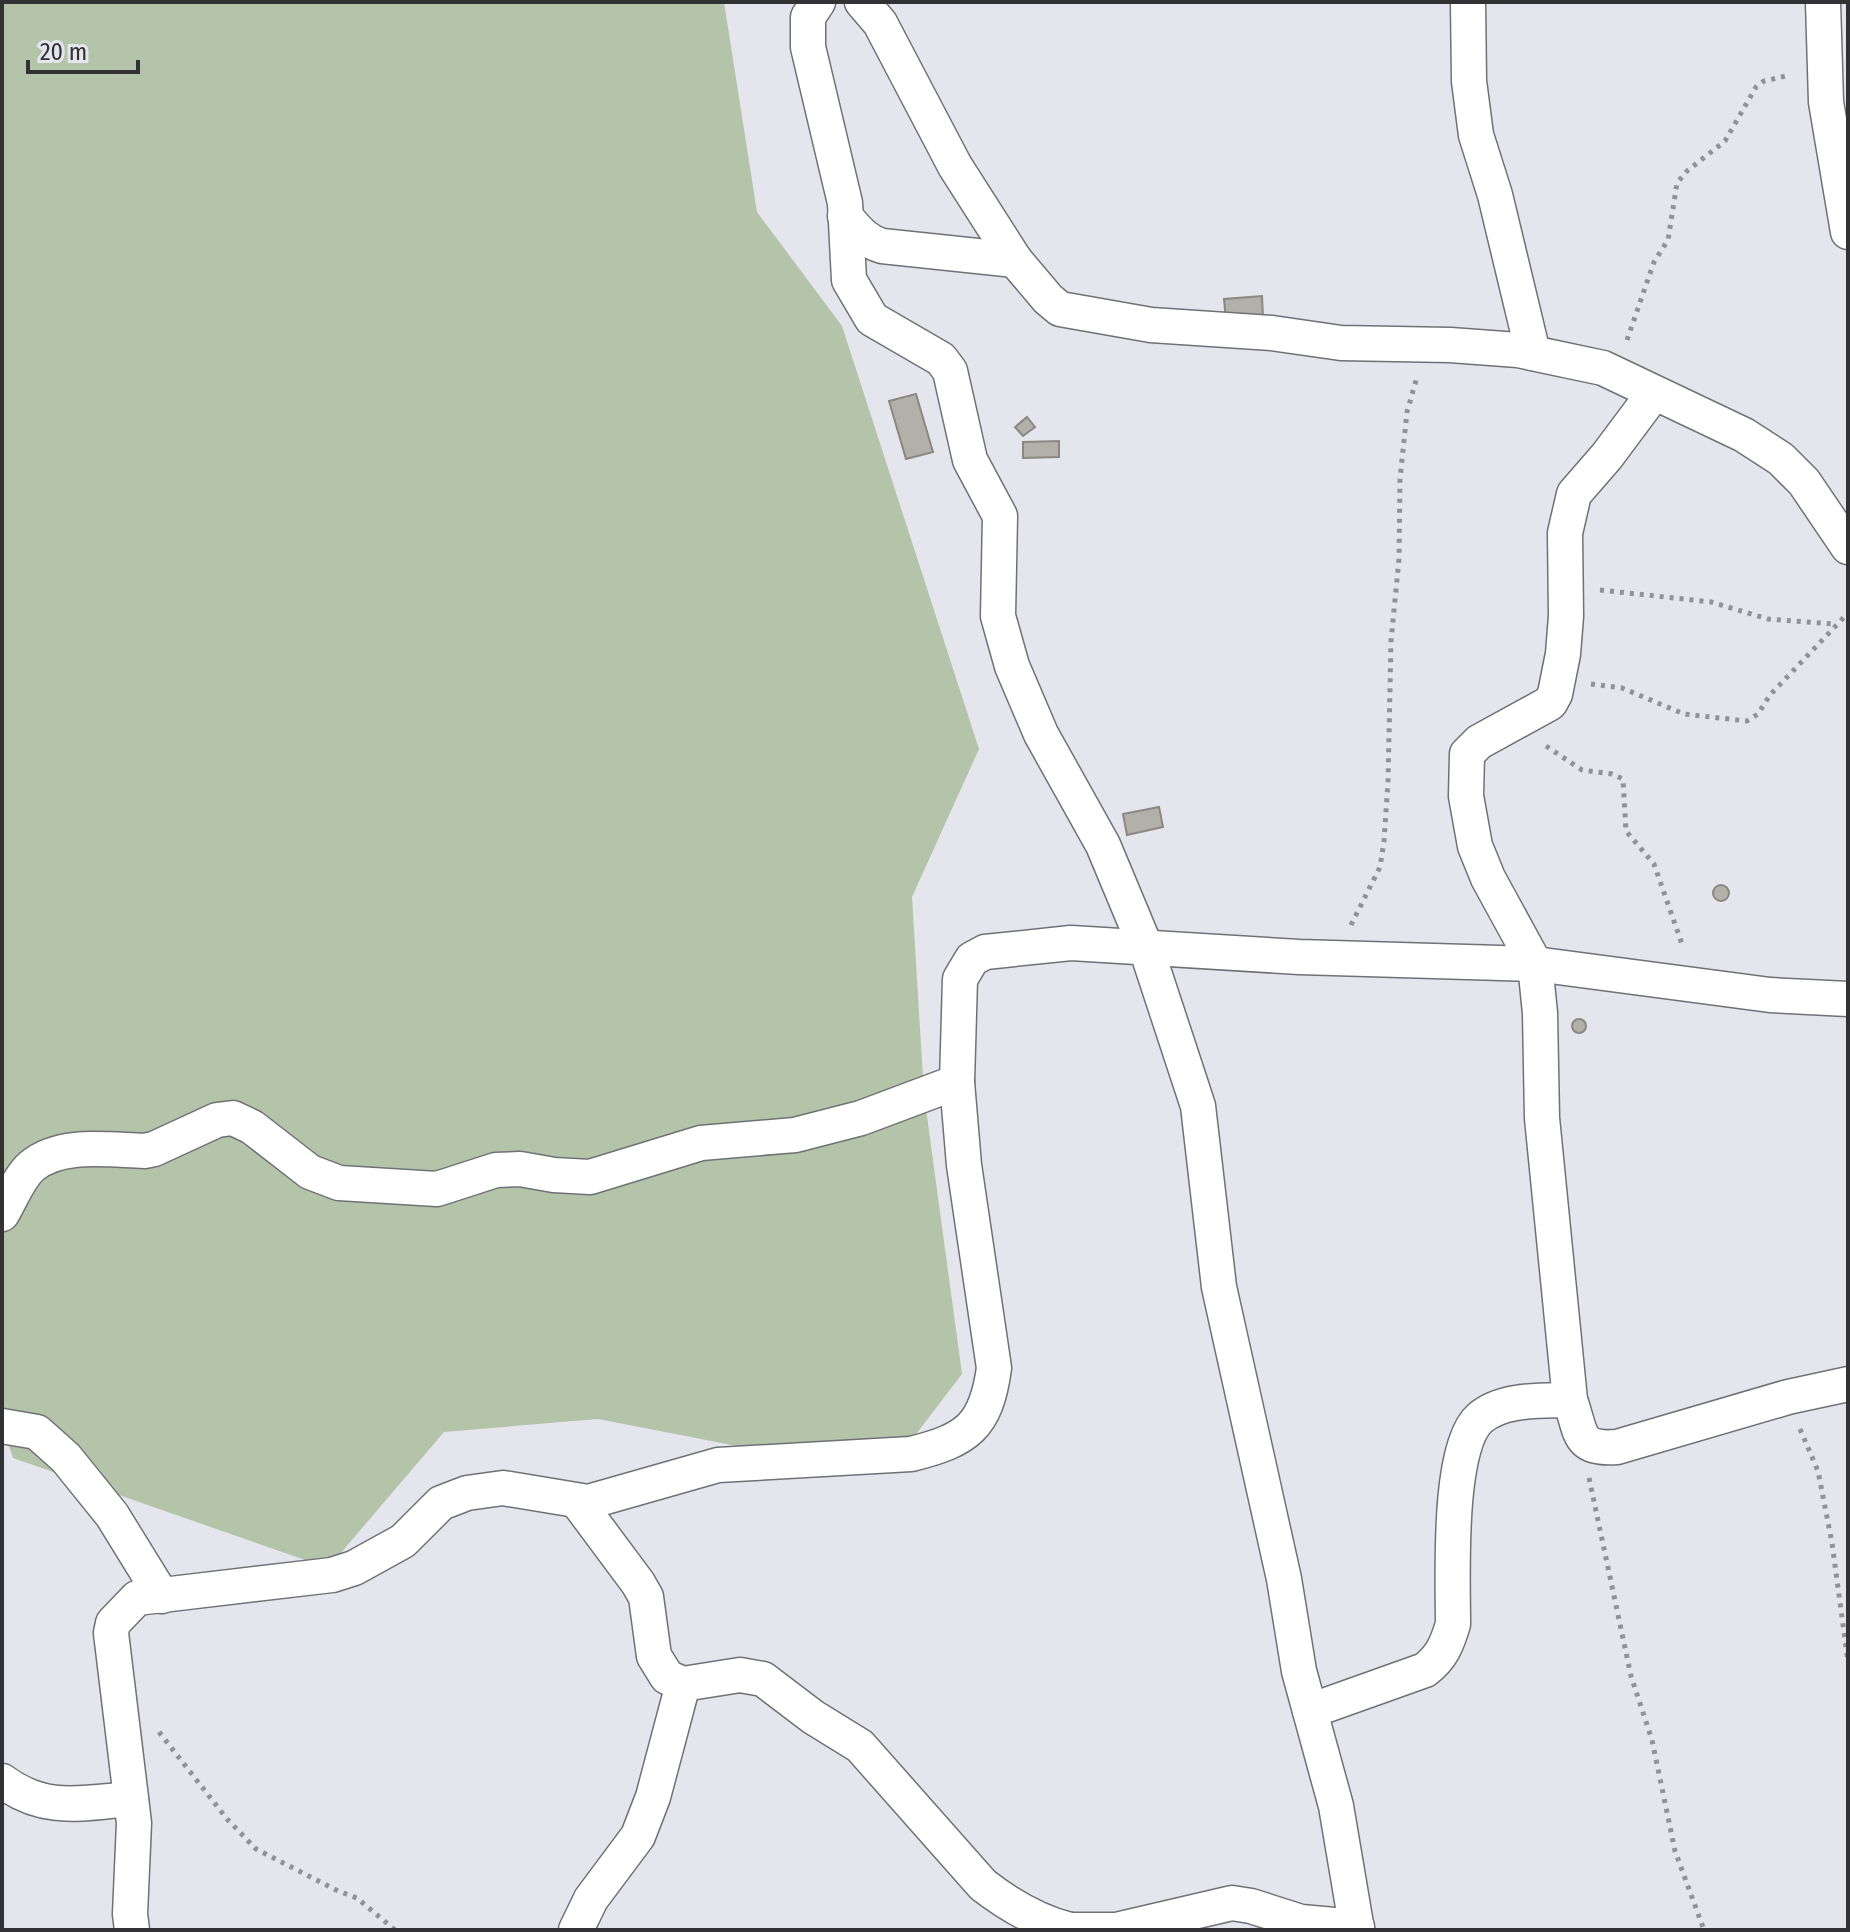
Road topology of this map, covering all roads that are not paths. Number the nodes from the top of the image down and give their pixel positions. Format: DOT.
graph roads {
  1 [pos="818,2"];
  2 [pos="862,2"];
  3 [pos="1468,2"];
  4 [pos="1823,2"];
  5 [pos="845,216"];
  6 [pos="1848,232"];
  7 [pos="1015,260"];
  8 [pos="1533,353"];
  9 [pos="1654,393"];
  10 [pos="1848,547"];
  11 [pos="1146,948"];
  12 [pos="1535,964"];
  13 [pos="1848,999"];
  14 [pos="957,1082"];
  15 [pos="2,1214"];
  16 [pos="1848,1384"];
  17 [pos="1570,1400"];
  18 [pos="2,1426"];
  19 [pos="577,1501"];
  20 [pos="162,1596"];
  21 [pos="683,1684"];
  22 [pos="1310,1711"];
  23 [pos="2,1781"];
  24 [pos="131,1799"];
  25 [pos="1357,1929"];
  26 [pos="132,1930"];
  27 [pos="576,1930"];
  28 [pos="1071,1930"];
  1 -- 5 [label="street"];
  2 -- 7 [label="street"];
  3 -- 8 [label="street"];
  4 -- 6 [label="street"];
  5 -- 7 [label="street"];
  5 -- 11 [label="street"];
  7 -- 8 [label="street"];
  8 -- 9 [label="street"];
  9 -- 10 [label="street"];
  9 -- 12 [label="street"];
  11 -- 12 [label="street"];
  11 -- 14 [label="street"];
  11 -- 22 [label="street"];
  12 -- 13 [label="street"];
  12 -- 17 [label="street"];
  14 -- 15 [label="street"];
  14 -- 19 [label="street"];
  16 -- 17 [label="street"];
  17 -- 22 [label="street"];
  18 -- 20 [label="street"];
  19 -- 20 [label="street"];
  19 -- 21 [label="street"];
  20 -- 24 [label="street"];
  21 -- 27 [label="street"];
  21 -- 28 [label="street"];
  22 -- 25 [label="street"];
  23 -- 24 [label="street"];
  24 -- 26 [label="street"];
  25 -- 28 [label="street"];
}
